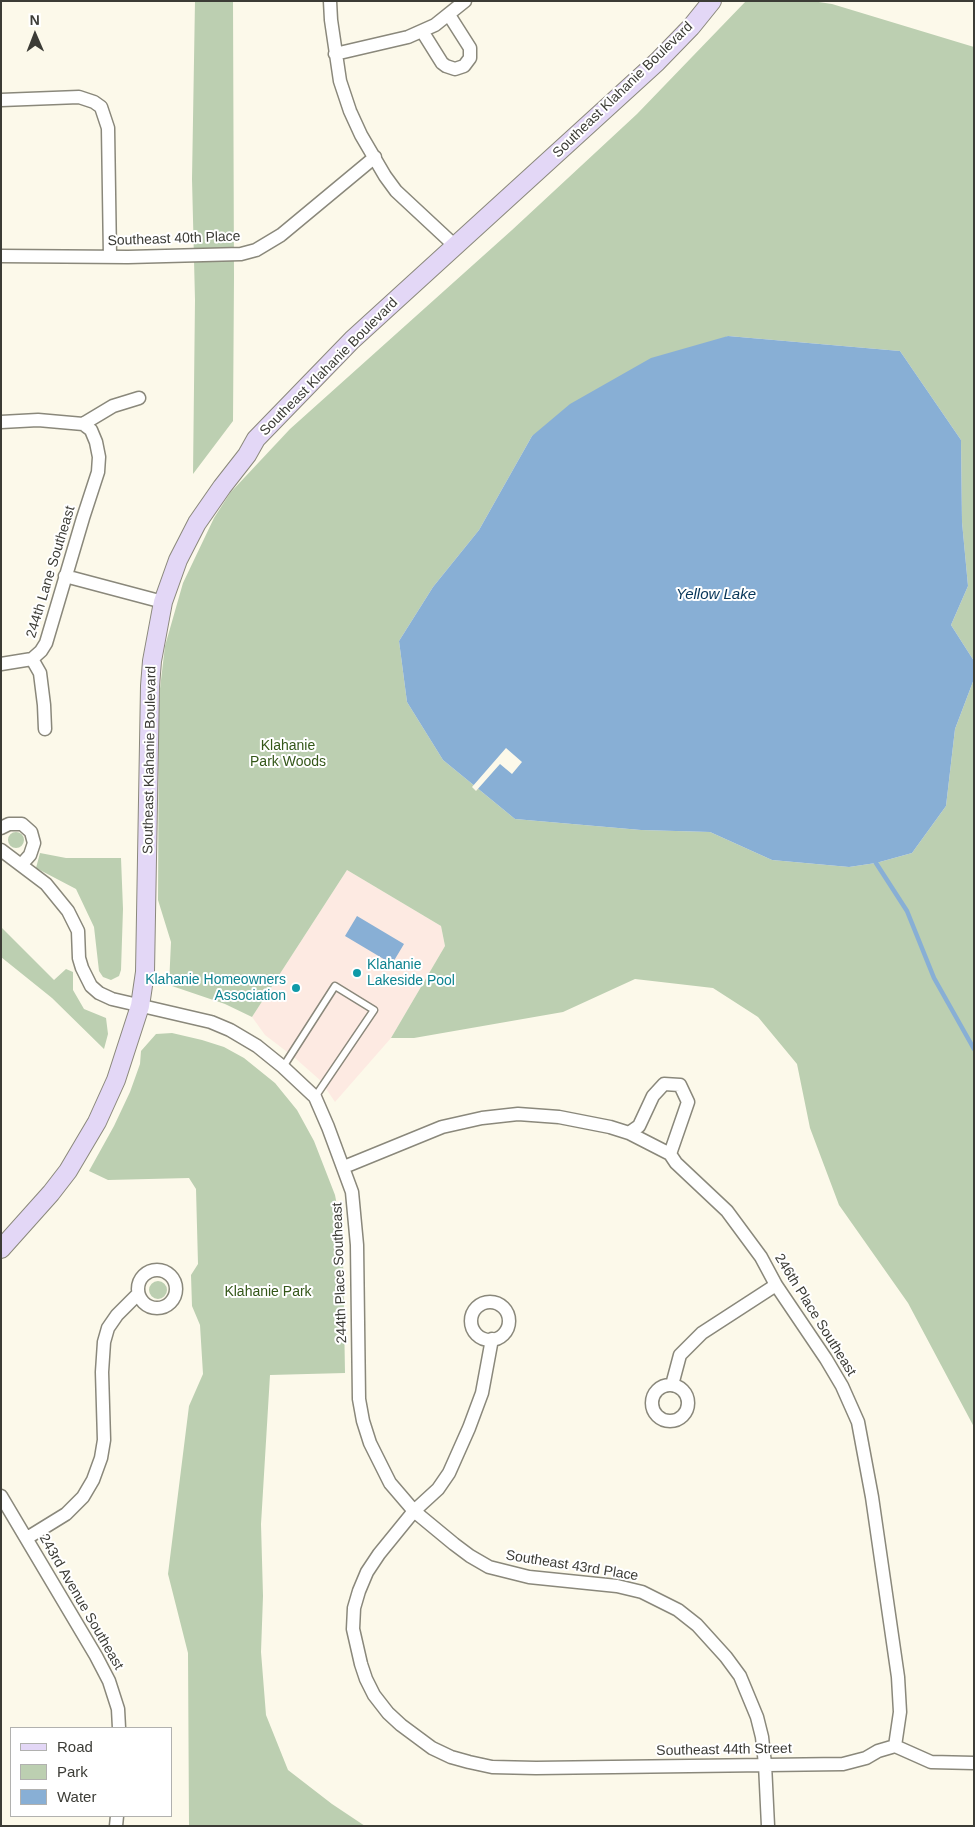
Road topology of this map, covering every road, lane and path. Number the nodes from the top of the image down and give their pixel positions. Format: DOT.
graph roads {
  1 [pos="330,1"];
  2 [pos="465,1"];
  3 [pos="712,1"];
  4 [pos="449,15"];
  5 [pos="422,31"];
  6 [pos="335,54"];
  7 [pos="1,100"];
  8 [pos="375,157"];
  9 [pos="454,246"];
  10 [pos="1,256"];
  11 [pos="110,257"];
  12 [pos="138,398"];
  13 [pos="1,422"];
  14 [pos="83,424"];
  15 [pos="65,576"];
  16 [pos="163,602"];
  17 [pos="32,659"];
  18 [pos="1,664"];
  19 [pos="45,729"];
  20 [pos="1,828"];
  21 [pos="1,850"];
  22 [pos="21,865"];
  23 [pos="140,1006"];
  24 [pos="284,1067"];
  25 [pos="315,1097"];
  26 [pos="629,1133"];
  27 [pos="670,1154"];
  28 [pos="344,1167"];
  29 [pos="1,1249"];
  30 [pos="776,1284"];
  31 [pos="138,1294"];
  32 [pos="492,1339"];
  33 [pos="672,1385"];
  34 [pos="1,1496"];
  35 [pos="414,1511"];
  36 [pos="27,1538"];
  37 [pos="119,1727"];
  38 [pos="895,1746"];
  39 [pos="974,1763"];
  40 [pos="765,1764"];
  41 [pos="768,1826"];
  1 -- 6 [label="street"];
  2 -- 4 [label="street"];
  3 -- 9 [label="street, Southeast Klahanie Boulevard"];
  4 -- 5 [label="street"];
  4 -- 5 [label="street"];
  5 -- 6 [label="street"];
  6 -- 8 [label="street"];
  7 -- 11 [label="street"];
  8 -- 9 [label="street"];
  8 -- 11 [label="street, Southeast 40th Place"];
  9 -- 16 [label="street, Southeast Klahanie Boulevard"];
  10 -- 11 [label="street, Southeast 40th Place"];
  12 -- 14 [label="street"];
  13 -- 14 [label="street"];
  14 -- 15 [label="street, 244th Lane Southeast"];
  15 -- 16 [label="street"];
  15 -- 17 [label="street, 244th Lane Southeast"];
  16 -- 23 [label="street, Southeast Klahanie Boulevard"];
  17 -- 18 [label="street"];
  17 -- 19 [label="street, 244th Lane Southeast"];
  20 -- 22 [label="street"];
  21 -- 22 [label="street, 244th Place Southeast"];
  22 -- 23 [label="street, 244th Place Southeast"];
  23 -- 24 [label="street, 244th Place Southeast"];
  23 -- 29 [label="street, Southeast Klahanie Boulevard"];
  24 -- 25 [label="street, 244th Place Southeast"];
  24 -- 25 [label="lane"];
  25 -- 28 [label="street, 244th Place Southeast"];
  26 -- 27 [label="street, 246th Place Southeast"];
  26 -- 27 [label="street"];
  26 -- 28 [label="street, 246th Place Southeast"];
  27 -- 30 [label="street, 246th Place Southeast"];
  28 -- 35 [label="street, 244th Place Southeast"];
  30 -- 33 [label="street"];
  30 -- 38 [label="street, 246th Place Southeast"];
  31 -- 36 [label="street"];
  32 -- 35 [label="street, Southeast 44th Street"];
  34 -- 36 [label="street, 243rd Avenue Southeast"];
  35 -- 40 [label="street, Southeast 43rd Place"];
  35 -- 40 [label="street, Southeast 44th Street"];
  36 -- 37 [label="street, 243rd Avenue Southeast"];
  38 -- 39 [label="street"];
  38 -- 40 [label="street, Southeast 44th Street"];
  40 -- 41 [label="street, Southeast 43rd Place"];
}
